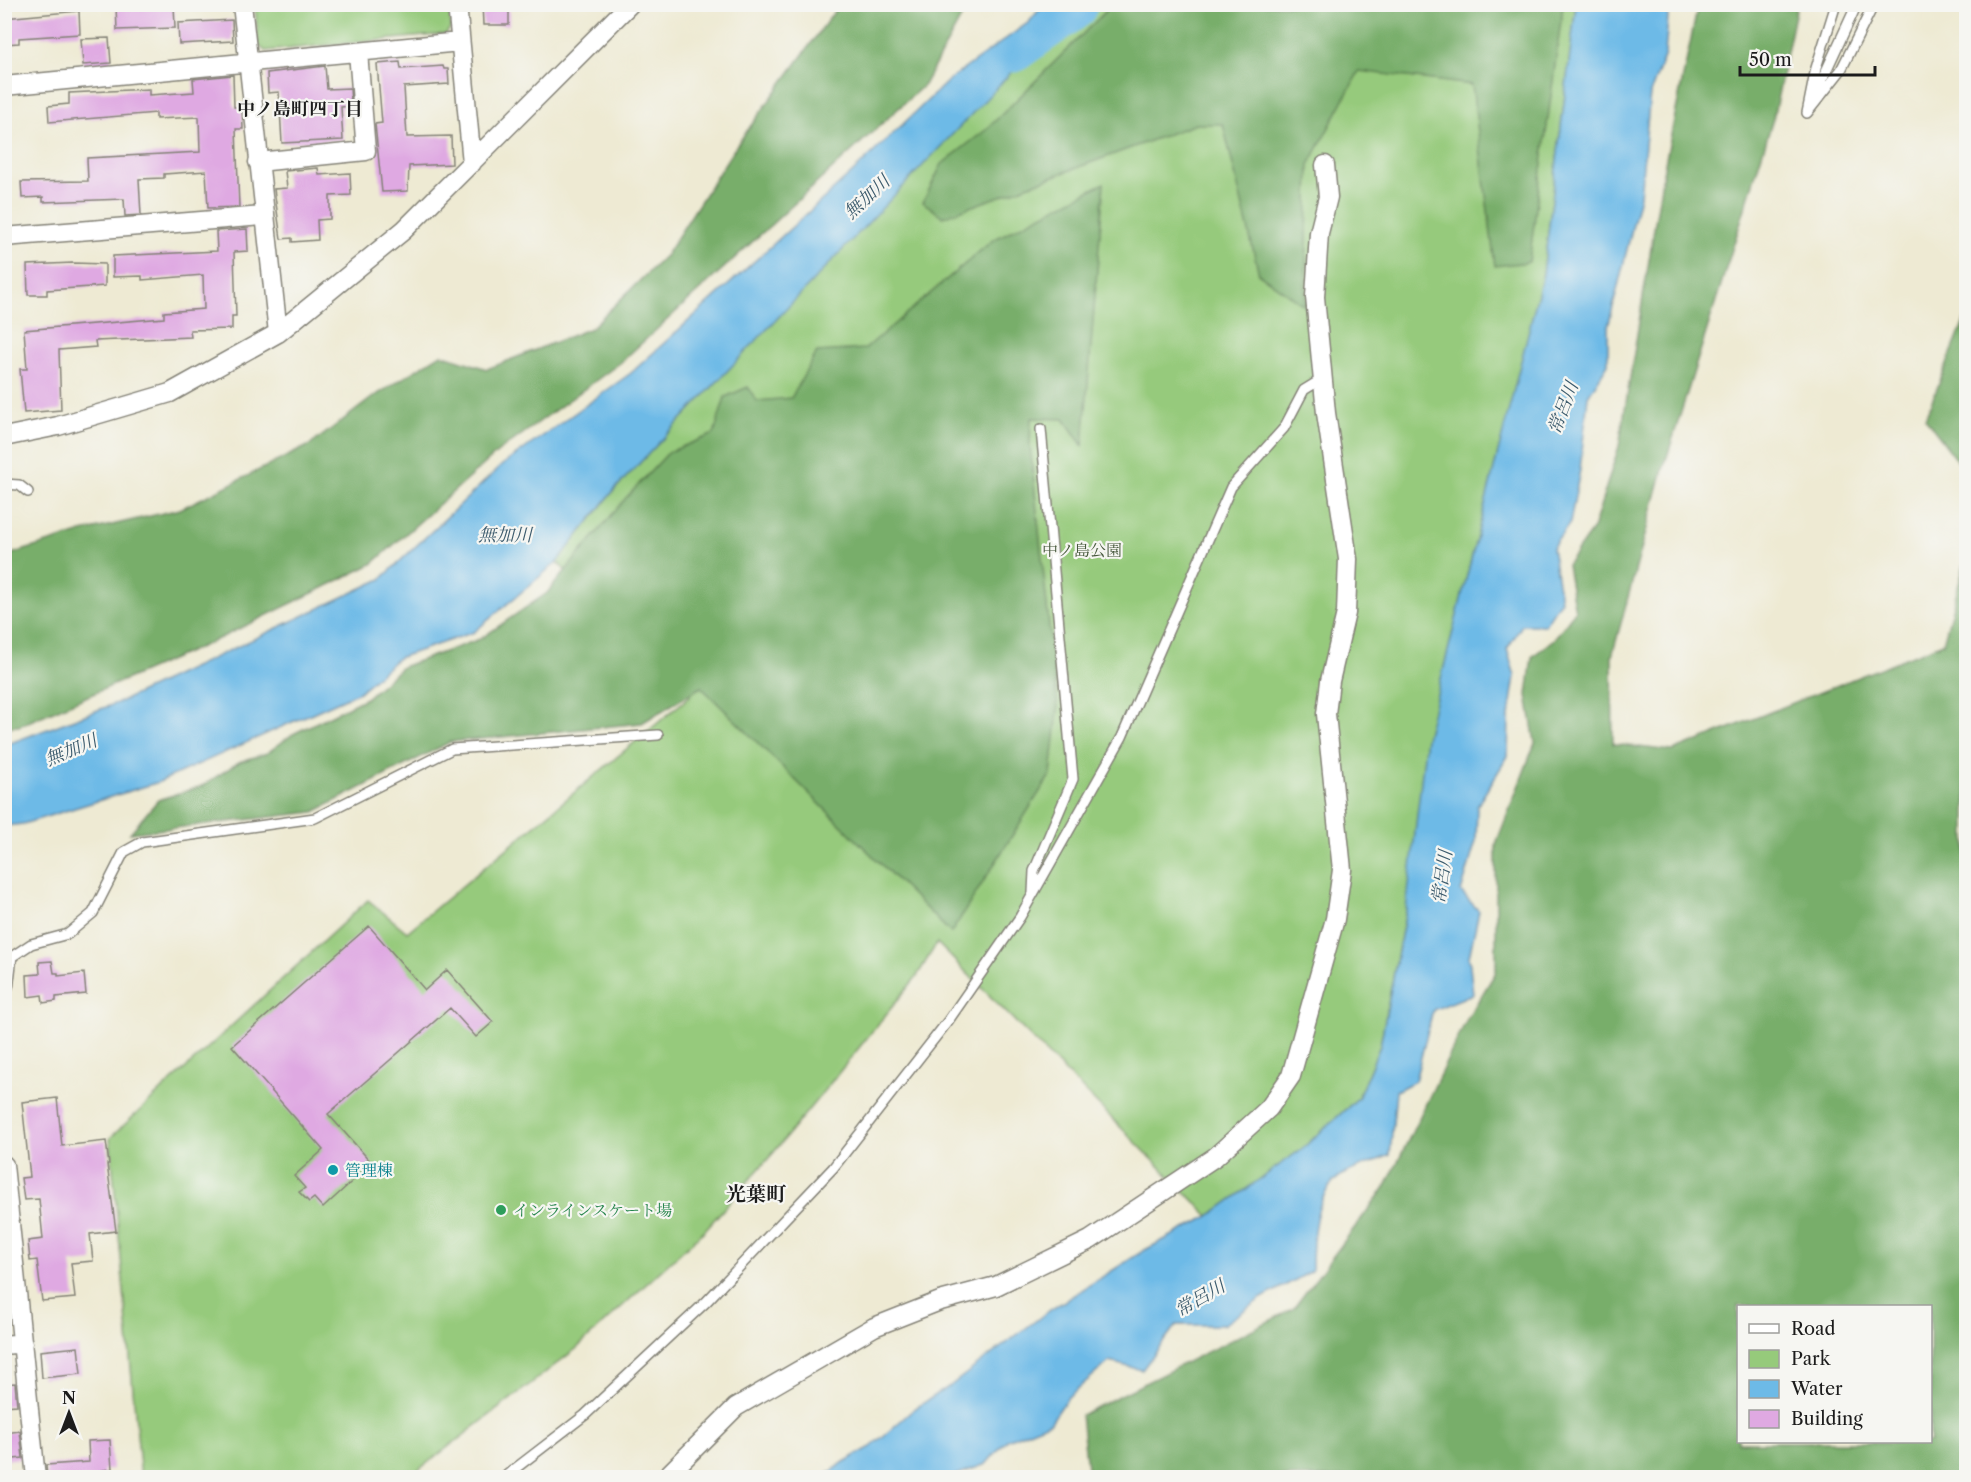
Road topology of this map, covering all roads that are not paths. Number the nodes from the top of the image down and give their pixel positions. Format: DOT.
graph roads {
  1 [pos="242,4"];
  2 [pos="457,4"];
  3 [pos="1836,4"];
  4 [pos="1857,4"];
  5 [pos="1874,4"];
  6 [pos="623,8"];
  7 [pos="460,42"];
  8 [pos="358,52"];
  9 [pos="247,62"];
  10 [pos="4,86"];
  11 [pos="1807,112"];
  12 [pos="258,162"];
  13 [pos="472,163"];
  14 [pos="1324,165"];
  15 [pos="264,216"];
  16 [pos="4,237"];
  17 [pos="278,333"];
  18 [pos="1322,379"];
  19 [pos="1041,429"];
  20 [pos="4,437"];
  21 [pos="4,484"];
  22 [pos="28,492"];
  23 [pos="658,735"];
  24 [pos="1032,895"];
  25 [pos="7,960"];
  26 [pos="4,985"];
  27 [pos="4,1165"];
  28 [pos="14,1344"];
  29 [pos="36,1478"];
  30 [pos="502,1478"];
  31 [pos="665,1478"];
  1 -- 9 [label="street"];
  2 -- 7 [label="street"];
  3 -- 11 [label="lane"];
  4 -- 11 [label="lane"];
  5 -- 11 [label="lane"];
  6 -- 13 [label="street"];
  7 -- 8 [label="street"];
  7 -- 13 [label="street"];
  8 -- 9 [label="street"];
  8 -- 12 [label="street"];
  9 -- 10 [label="street"];
  9 -- 12 [label="street"];
  12 -- 15 [label="street"];
  13 -- 17 [label="street"];
  14 -- 18 [label="street"];
  15 -- 16 [label="street"];
  15 -- 17 [label="street"];
  17 -- 20 [label="street"];
  18 -- 24 [label="lane"];
  18 -- 31 [label="street"];
  19 -- 24 [label="lane"];
  21 -- 22 [label="lane"];
  23 -- 25 [label="lane"];
  24 -- 30 [label="lane"];
  25 -- 26 [label="street"];
  27 -- 28 [label="street"];
  28 -- 29 [label="street"];
}
